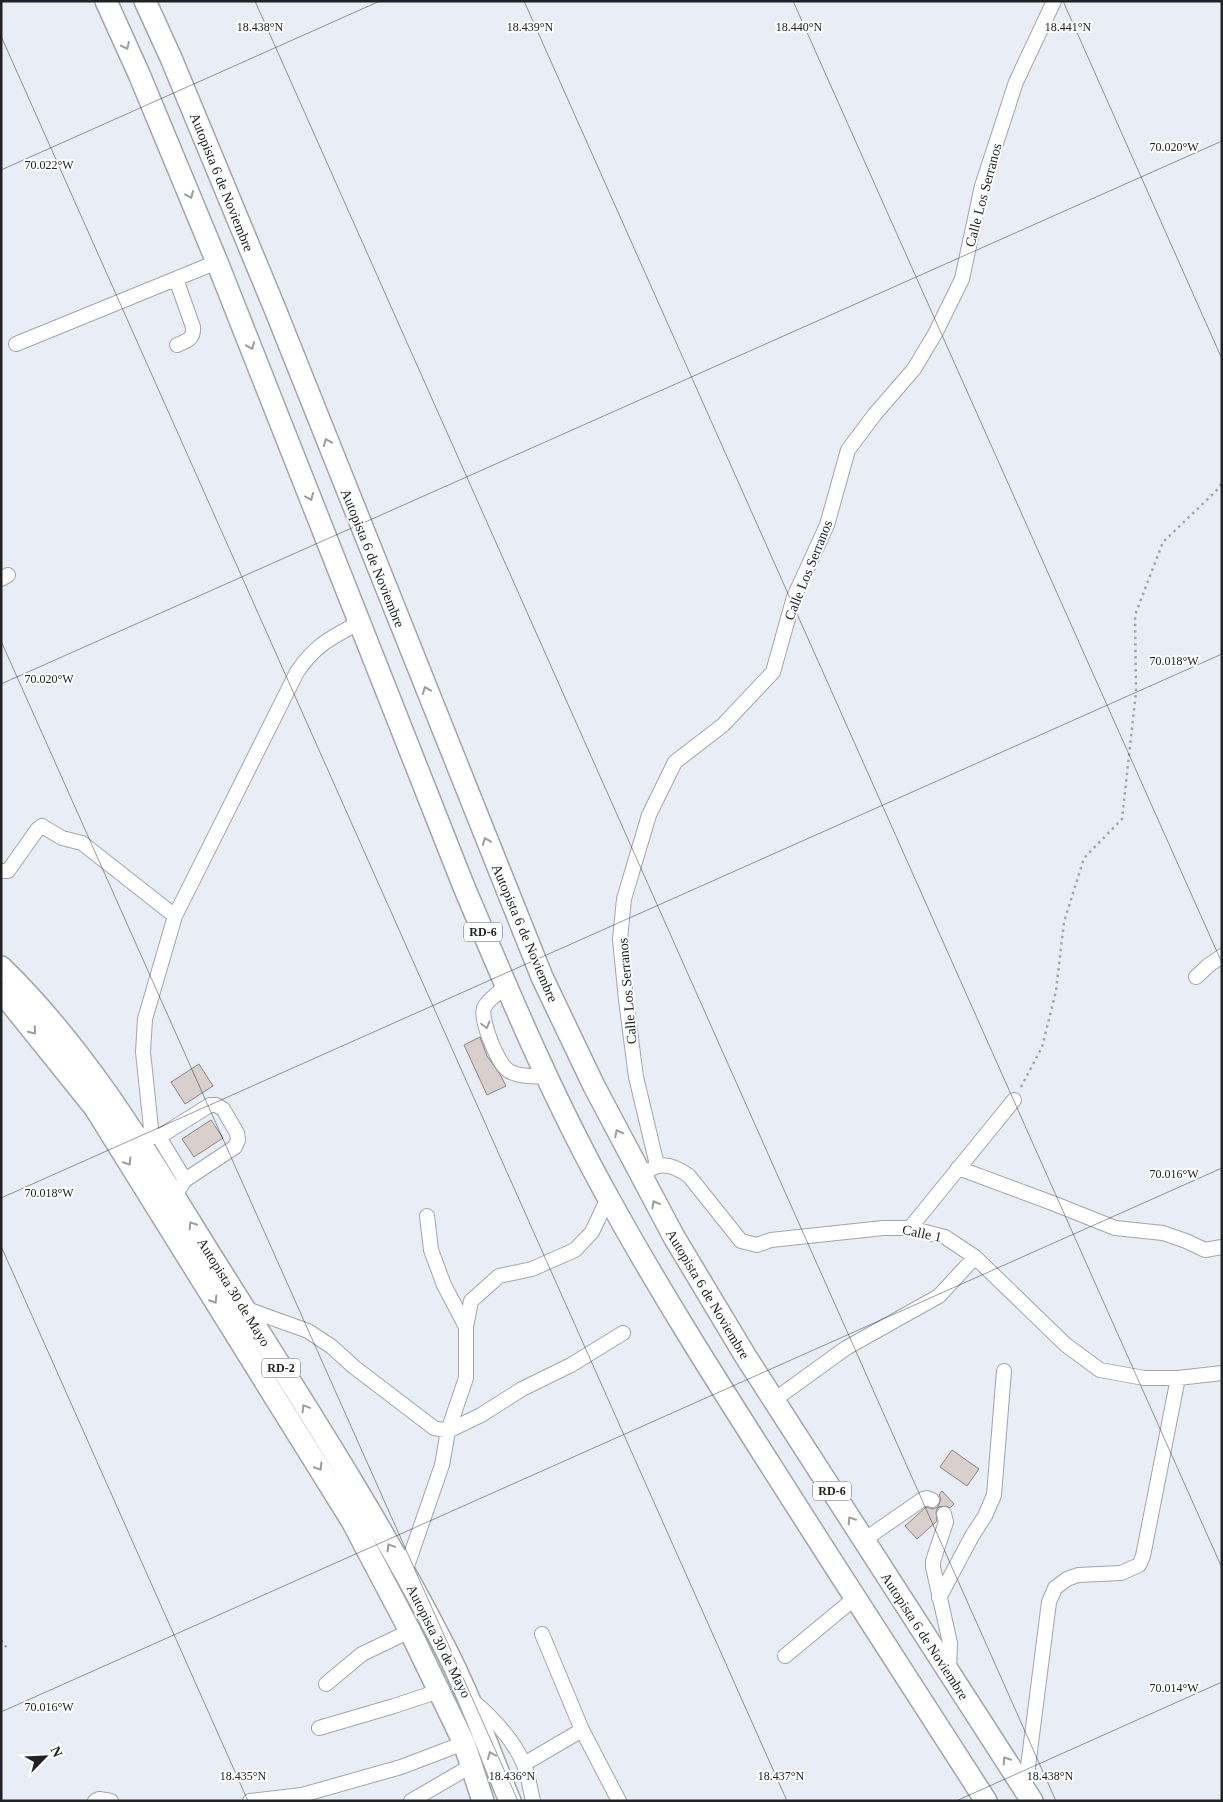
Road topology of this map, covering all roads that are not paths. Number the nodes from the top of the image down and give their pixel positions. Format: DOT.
graph roads {
  1 [pos="106,1"];
  2 [pos="145,1"];
  3 [pos="1054,1"];
  4 [pos="217,262"];
  5 [pos="176,279"];
  6 [pos="16,344"];
  7 [pos="177,345"];
  8 [pos="360,622"];
  9 [pos="1,871"];
  10 [pos="175,916"];
  11 [pos="1222,956"];
  12 [pos="1,967"];
  13 [pos="1196,977"];
  14 [pos="506,986"];
  15 [pos="1,994"];
  16 [pos="547,1077"];
  17 [pos="1014,1100"];
  18 [pos="149,1139"];
  19 [pos="958,1168"];
  20 [pos="648,1170"];
  21 [pos="186,1180"];
  22 [pos="174,1197"];
  23 [pos="608,1198"];
  24 [pos="427,1216"];
  25 [pos="910,1228"];
  26 [pos="1222,1247"];
  27 [pos="975,1257"];
  28 [pos="244,1308"];
  29 [pos="466,1327"];
  30 [pos="623,1334"];
  31 [pos="1004,1371"];
  32 [pos="1222,1373"];
  33 [pos="1178,1378"];
  34 [pos="774,1400"];
  35 [pos="448,1431"];
  36 [pos="932,1500"];
  37 [pos="944,1514"];
  38 [pos="864,1540"];
  39 [pos="405,1572"];
  40 [pos="855,1598"];
  41 [pos="940,1598"];
  42 [pos="410,1631"];
  43 [pos="542,1634"];
  44 [pos="785,1656"];
  45 [pos="949,1672"];
  46 [pos="326,1684"];
  47 [pos="439,1691"];
  48 [pos="468,1697"];
  49 [pos="319,1728"];
  50 [pos="582,1730"];
  51 [pos="464,1743"];
  52 [pos="524,1764"];
  53 [pos="471,1766"];
  54 [pos="1029,1795"];
  55 [pos="95,1801"];
  56 [pos="111,1801"];
  57 [pos="250,1801"];
  58 [pos="411,1801"];
  59 [pos="483,1801"];
  60 [pos="510,1801"];
  61 [pos="533,1801"];
  62 [pos="618,1801"];
  63 [pos="986,1801"];
  1 -- 4 [label="highway, RD-6, one-way"];
  20 -- 2 [label="highway, Autopista 6 de Noviembre / RD-6, one-way"];
  3 -- 20 [label="street, Calle Los Serranos"];
  4 -- 5 [label="street"];
  4 -- 8 [label="highway, RD-6, one-way"];
  5 -- 6 [label="street"];
  5 -- 7 [label="street"];
  8 -- 10 [label="street"];
  8 -- 14 [label="highway, RD-6"];
  9 -- 10 [label="street"];
  10 -- 18 [label="street"];
  11 -- 13 [label="street"];
  12 -- 18 [label="highway, Autopista 30 de Mayo / RD-2"];
  14 -- 16 [label="highway, RD-6"];
  14 -- 16 [label="street, one-way"];
  15 -- 42 [label="highway, Autopista 30 de Mayo / RD-2, one-way"];
  16 -- 23 [label="highway, RD-6"];
  17 -- 19 [label="street"];
  18 -- 21 [label="street"];
  18 -- 21 [label="street"];
  18 -- 22 [label="highway, Autopista 30 de Mayo / RD-2"];
  19 -- 25 [label="street"];
  19 -- 26 [label="street"];
  20 -- 25 [label="street, Calle 1"];
  34 -- 20 [label="highway, Autopista 6 de Noviembre / RD-6, one-way"];
  21 -- 22 [label="street"];
  28 -- 22 [label="highway, Autopista 30 de Mayo / RD-2, one-way"];
  23 -- 29 [label="street"];
  23 -- 40 [label="highway, RD-6"];
  24 -- 29 [label="street"];
  25 -- 27 [label="street, Calle 1"];
  27 -- 33 [label="street, Calle 1"];
  27 -- 34 [label="street"];
  28 -- 35 [label="street"];
  39 -- 28 [label="highway, Autopista 30 de Mayo / RD-2, one-way"];
  29 -- 35 [label="street"];
  30 -- 35 [label="street"];
  31 -- 41 [label="street"];
  32 -- 33 [label="street, Calle 1"];
  33 -- 54 [label="street"];
  38 -- 34 [label="highway, Autopista 6 de Noviembre / RD-6, one-way"];
  35 -- 39 [label="street"];
  36 -- 38 [label="street"];
  37 -- 41 [label="street"];
  38 -- 45 [label="highway, Autopista 6 de Noviembre / RD-6"];
  39 -- 48 [label="highway, Autopista 30 de Mayo / RD-2"];
  40 -- 44 [label="street"];
  40 -- 63 [label="highway, RD-6"];
  41 -- 45 [label="street"];
  42 -- 46 [label="street"];
  42 -- 47 [label="highway, Autopista 30 de Mayo / RD-2"];
  43 -- 50 [label="street"];
  54 -- 45 [label="highway, Autopista 6 de Noviembre / RD-6, one-way"];
  47 -- 49 [label="street"];
  47 -- 51 [label="highway, Autopista 30 de Mayo / RD-2"];
  48 -- 52 [label="street"];
  60 -- 48 [label="highway, Autopista 30 de Mayo / RD-2, one-way"];
  50 -- 52 [label="street"];
  50 -- 62 [label="street"];
  51 -- 53 [label="highway, Autopista 30 de Mayo / RD-2"];
  51 -- 57 [label="street"];
  52 -- 61 [label="street"];
  53 -- 58 [label="street"];
  53 -- 59 [label="highway, Autopista 30 de Mayo / RD-2"];
  55 -- 56 [label="street"];
}
